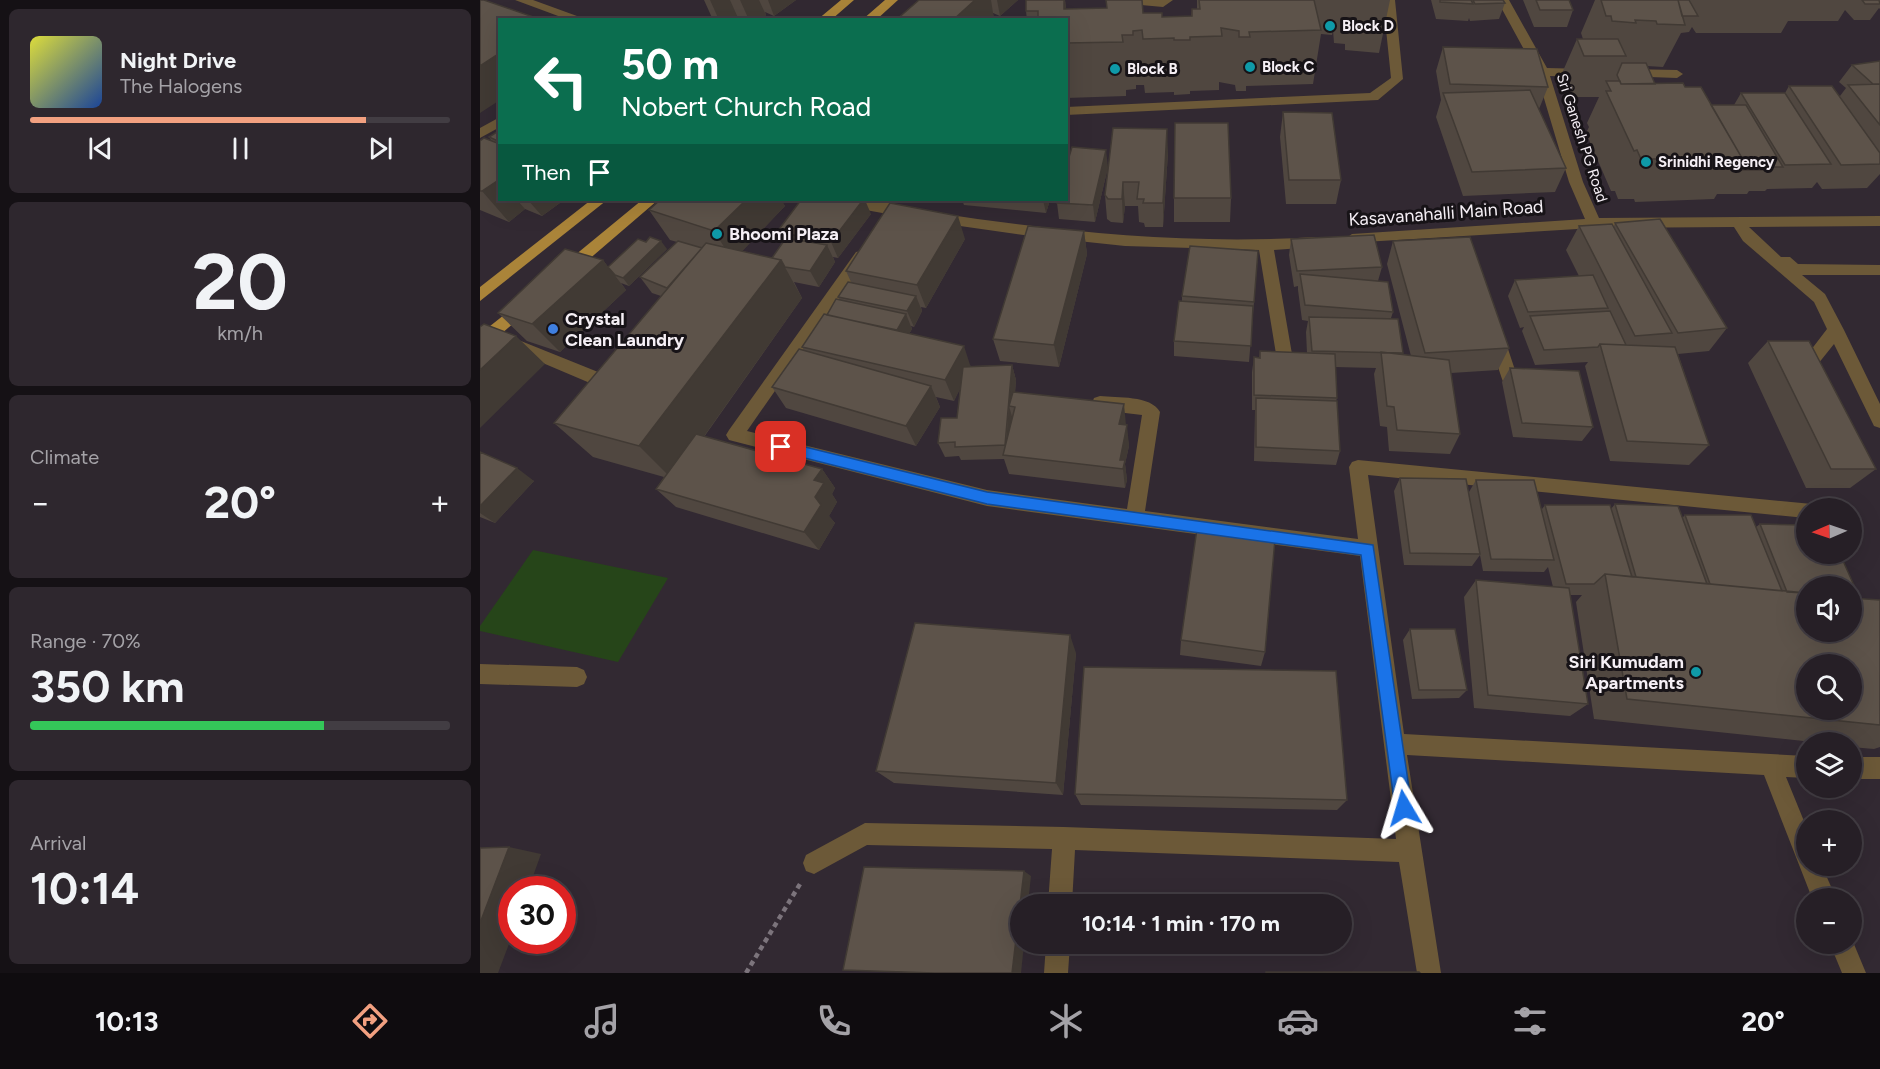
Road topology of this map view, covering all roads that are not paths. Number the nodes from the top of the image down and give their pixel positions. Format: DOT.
graph roads {
  1 [pos="522,0"];
  2 [pos="848,0"];
  3 [pos="892,0"];
  4 [pos="1119,0"];
  5 [pos="1167,0"];
  6 [pos="1389,0"];
  7 [pos="1503,0"];
  8 [pos="536,2"];
  9 [pos="577,18"];
  10 [pos="826,18"];
  11 [pos="870,18"];
  12 [pos="1507,70"];
  13 [pos="1543,72"];
  14 [pos="1677,74"];
  15 [pos="1068,111"];
  16 [pos="498,122"];
  17 [pos="480,134"];
  18 [pos="599,201"];
  19 [pos="650,201"];
  20 [pos="841,201"];
  21 [pos="1880,220"];
  22 [pos="1744,221"];
  23 [pos="1594,223"];
  24 [pos="1459,230"];
  25 [pos="872,240"];
  26 [pos="1266,246"];
  27 [pos="1466,252"];
  28 [pos="1880,270"];
  29 [pos="553,282"];
  30 [pos="480,296"];
  31 [pos="535,297"];
  32 [pos="1492,326"];
  33 [pos="1836,330"];
  34 [pos="485,338"];
  35 [pos="1284,354"];
  36 [pos="597,379"];
  37 [pos="1510,379"];
  38 [pos="1826,394"];
  39 [pos="1084,401"];
  40 [pos="1880,420"];
  41 [pos="1796,509"];
  42 [pos="1135,518"];
  43 [pos="1368,549"];
  44 [pos="480,674"];
  45 [pos="577,677"];
  46 [pos="1396,744"];
  47 [pos="1771,766"];
  48 [pos="1796,767"];
  49 [pos="1862,768"];
  50 [pos="1880,768"];
  51 [pos="1796,829"];
  52 [pos="1064,838"];
  53 [pos="1409,851"];
  54 [pos="814,863"];
  55 [pos="1061,894"];
  56 [pos="1057,954"];
  57 [pos="1846,954"];
  58 [pos="1056,973"];
  59 [pos="1429,973"];
  60 [pos="1854,973"];
  1 -- 8 [label="street"];
  2 -- 10 [label="main road"];
  3 -- 11 [label="main road"];
  4 -- 5 [label="street"];
  6 -- 15 [label="street"];
  7 -- 13 [label="street, Sri Ganesh PG Road"];
  8 -- 9 [label="street"];
  12 -- 13 [label="street"];
  13 -- 14 [label="street"];
  13 -- 23 [label="street, Sri Ganesh PG Road"];
  16 -- 17 [label="street"];
  18 -- 30 [label="main road"];
  19 -- 29 [label="main road"];
  20 -- 26 [label="street, Kasavanahalli Main Road"];
  21 -- 22 [label="street, Kasavanahalli Main Road"];
  22 -- 23 [label="street, Kasavanahalli Main Road"];
  22 -- 28 [label="street"];
  22 -- 33 [label="street"];
  23 -- 24 [label="street, Kasavanahalli Main Road"];
  24 -- 26 [label="street, Kasavanahalli Main Road"];
  24 -- 27 [label="street"];
  25 -- 42 [label="street"];
  26 -- 35 [label="street"];
  31 -- 34 [label="main road"];
  32 -- 37 [label="street"];
  33 -- 38 [label="street"];
  33 -- 40 [label="street"];
  34 -- 36 [label="street"];
  39 -- 42 [label="street"];
  41 -- 43 [label="street"];
  42 -- 43 [label="street"];
  43 -- 46 [label="street"];
  44 -- 45 [label="street"];
  46 -- 47 [label="street"];
  46 -- 53 [label="street"];
  47 -- 48 [label="street"];
  47 -- 51 [label="street"];
  49 -- 50 [label="street"];
  52 -- 53 [label="street"];
  52 -- 54 [label="street"];
  52 -- 55 [label="street"];
  53 -- 59 [label="street"];
  56 -- 58 [label="street"];
  57 -- 60 [label="street"];
}
